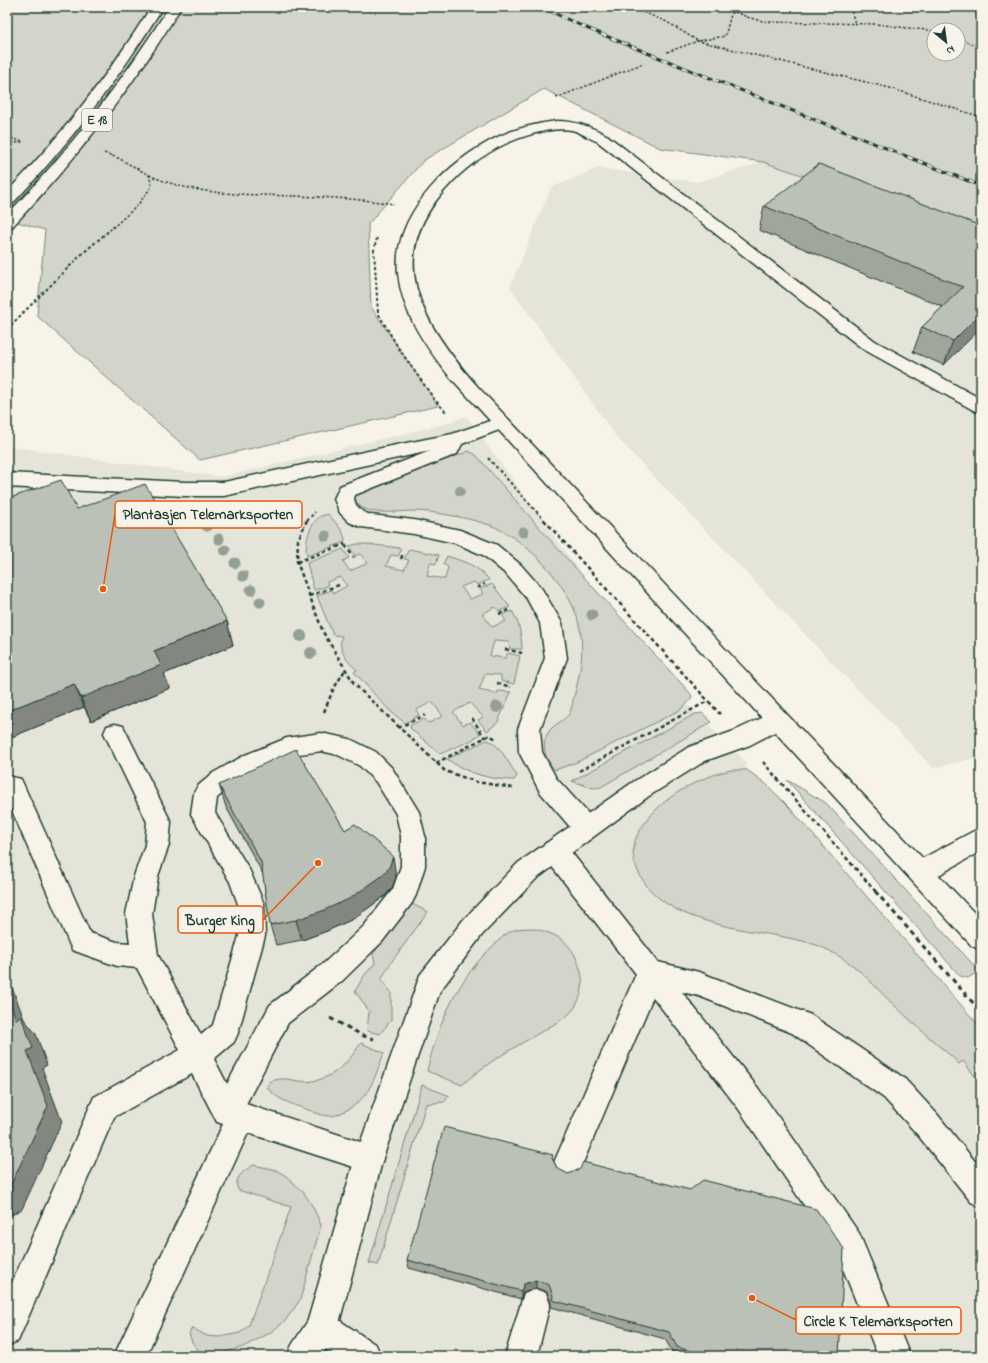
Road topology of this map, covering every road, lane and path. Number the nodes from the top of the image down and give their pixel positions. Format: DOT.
graph roads {
  1 [pos="157,7"];
  2 [pos="175,7"];
  3 [pos="631,7"];
  4 [pos="727,7"];
  5 [pos="850,7"];
  6 [pos="973,7"];
  7 [pos="732,12"];
  8 [pos="855,23"];
  9 [pos="981,24"];
  10 [pos="926,30"];
  11 [pos="698,41"];
  12 [pos="966,41"];
  13 [pos="981,48"];
  14 [pos="667,52"];
  15 [pos="981,117"];
  16 [pos="7,137"];
  17 [pos="61,140"];
  18 [pos="7,144"];
  19 [pos="104,153"];
  20 [pos="18,170"];
  21 [pos="149,175"];
  22 [pos="7,201"];
  23 [pos="394,204"];
  24 [pos="7,224"];
  25 [pos="7,329"];
  26 [pos="981,407"];
  27 [pos="501,423"];
  28 [pos="455,440"];
  29 [pos="7,480"];
  30 [pos="347,491"];
  31 [pos="352,542"];
  32 [pos="345,545"];
  33 [pos="354,558"];
  34 [pos="297,562"];
  35 [pos="339,585"];
  36 [pos="309,596"];
  37 [pos="506,649"];
  38 [pos="526,654"];
  39 [pos="497,683"];
  40 [pos="517,688"];
  41 [pos="708,701"];
  42 [pos="425,715"];
  43 [pos="472,718"];
  44 [pos="778,720"];
  45 [pos="398,728"];
  46 [pos="115,733"];
  47 [pos="485,738"];
  48 [pos="501,745"];
  49 [pos="436,763"];
  50 [pos="548,785"];
  51 [pos="7,786"];
  52 [pos="586,828"];
  53 [pos="981,839"];
  54 [pos="555,851"];
  55 [pos="921,872"];
  56 [pos="981,938"];
  57 [pos="145,957"];
  58 [pos="650,972"];
  59 [pos="197,1056"];
  60 [pos="234,1114"];
  61 [pos="369,1158"];
  62 [pos="567,1167"];
  63 [pos="981,1192"];
  64 [pos="535,1304"];
  65 [pos="322,1327"];
  66 [pos="7,1330"];
  67 [pos="130,1356"];
  68 [pos="303,1356"];
  69 [pos="365,1356"];
  70 [pos="521,1356"];
  71 [pos="894,1356"];
  1 -- 17 [label="main road, E 18"];
  2 -- 24 [label="main road, E 18"];
  3 -- 11 [label="path"];
  4 -- 7 [label="path"];
  5 -- 8 [label="path"];
  6 -- 9 [label="path"];
  7 -- 8 [label="path"];
  7 -- 11 [label="path"];
  8 -- 10 [label="path"];
  11 -- 14 [label="path"];
  11 -- 15 [label="path"];
  12 -- 13 [label="path"];
  16 -- 18 [label="path"];
  17 -- 20 [label="main road, E 18"];
  17 -- 22 [label="main road, E 18"];
  19 -- 21 [label="path"];
  21 -- 23 [label="path"];
  21 -- 25 [label="path"];
  26 -- 27 [label="main road"];
  27 -- 28 [label="main road"];
  27 -- 44 [label="main road"];
  28 -- 29 [label="main road"];
  28 -- 30 [label="main road"];
  30 -- 34 [label="path"];
  30 -- 50 [label="main road"];
  31 -- 32 [label="path"];
  32 -- 33 [label="path"];
  32 -- 34 [label="path"];
  34 -- 36 [label="path"];
  35 -- 36 [label="path"];
  36 -- 45 [label="path"];
  37 -- 38 [label="path"];
  39 -- 40 [label="path"];
  41 -- 50 [label="path"];
  42 -- 45 [label="path"];
  43 -- 47 [label="path"];
  44 -- 52 [label="main road"];
  44 -- 55 [label="main road"];
  45 -- 49 [label="path"];
  46 -- 57 [label="main road"];
  47 -- 48 [label="path"];
  47 -- 49 [label="path"];
  49 -- 50 [label="path"];
  50 -- 52 [label="main road"];
  51 -- 57 [label="main road"];
  52 -- 54 [label="main road"];
  53 -- 55 [label="main road"];
  54 -- 58 [label="main road"];
  54 -- 61 [label="main road"];
  55 -- 56 [label="main road"];
  57 -- 59 [label="main road"];
  58 -- 62 [label="main road"];
  58 -- 63 [label="main road"];
  58 -- 71 [label="main road"];
  59 -- 60 [label="main road"];
  59 -- 60 [label="main road"];
  59 -- 66 [label="main road"];
  60 -- 61 [label="main road"];
  60 -- 67 [label="main road"];
  61 -- 65 [label="main road"];
  64 -- 70 [label="main road"];
  65 -- 68 [label="main road"];
  65 -- 69 [label="main road"];
}
